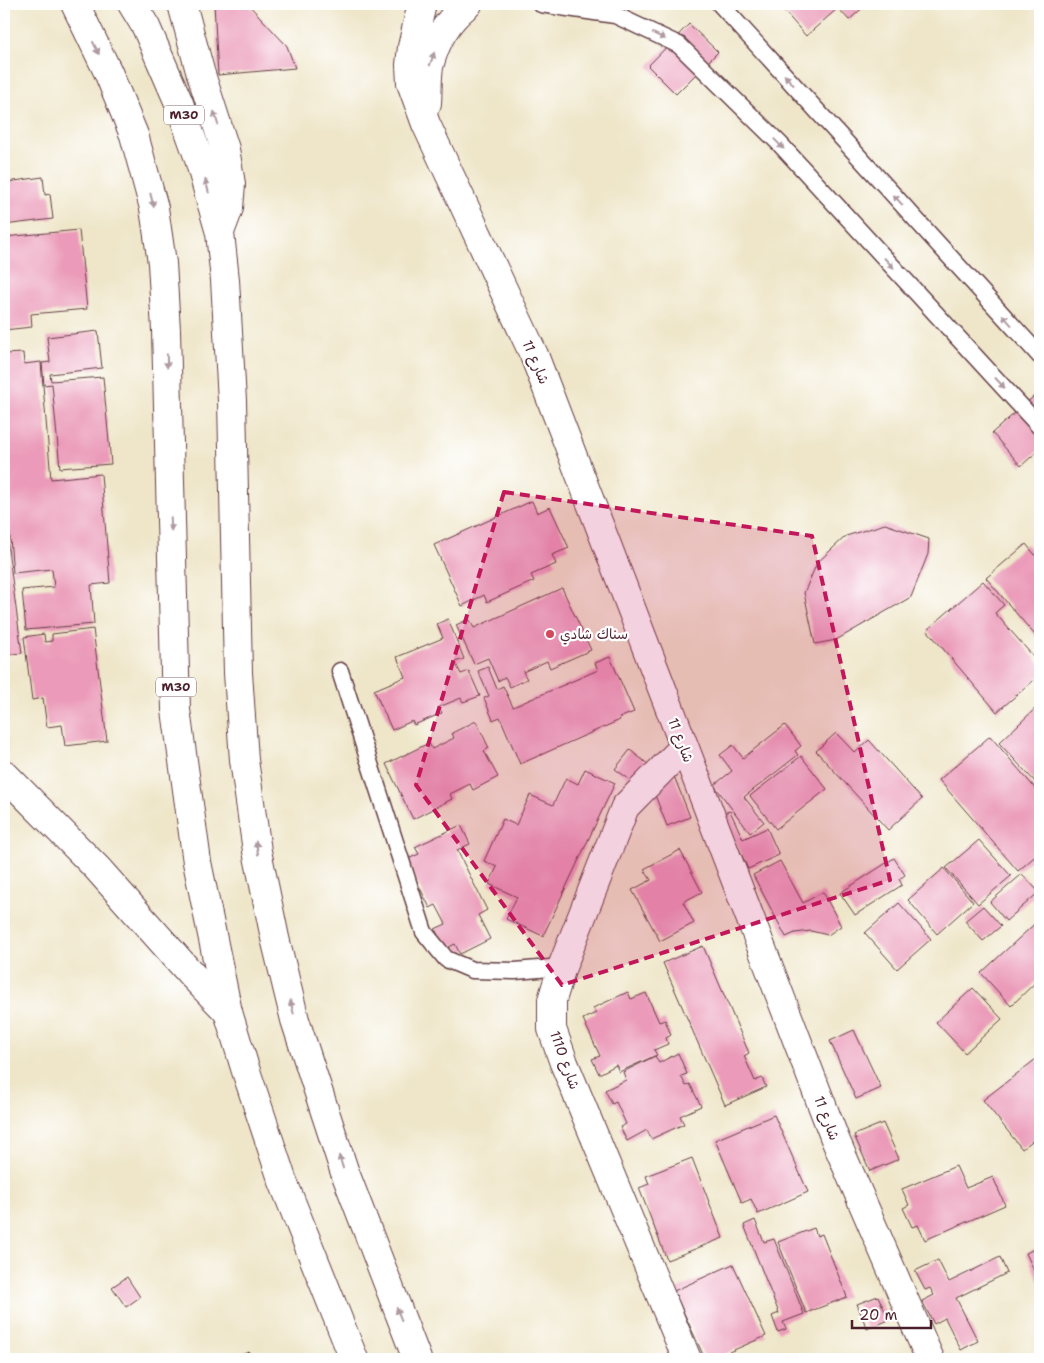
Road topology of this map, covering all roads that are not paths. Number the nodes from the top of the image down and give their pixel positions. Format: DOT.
graph roads {
  1 [pos="75,4"];
  2 [pos="132,4"];
  3 [pos="182,4"];
  4 [pos="422,4"];
  5 [pos="471,4"];
  6 [pos="541,4"];
  7 [pos="720,4"];
  8 [pos="426,124"];
  9 [pos="220,233"];
  10 [pos="1040,356"];
  11 [pos="1040,427"];
  12 [pos="340,672"];
  13 [pos="684,747"];
  14 [pos="4,774"];
  15 [pos="562,968"];
  16 [pos="228,1012"];
  17 [pos="354,1359"];
  18 [pos="417,1359"];
  19 [pos="687,1359"];
  20 [pos="930,1359"];
  1 -- 16 [label="main road, M30, one-way"];
  9 -- 2 [label="main road, M30, one-way"];
  9 -- 3 [label="main road, one-way"];
  4 -- 8 [label="main road, شارع 11"];
  8 -- 5 [label="main road, شارع 11, one-way"];
  6 -- 11 [label="lane, one-way"];
  10 -- 7 [label="lane, one-way"];
  8 -- 13 [label="main road, شارع 11"];
  18 -- 9 [label="main road, M30, one-way"];
  12 -- 15 [label="lane"];
  13 -- 15 [label="main road, شارع 1110"];
  13 -- 20 [label="main road, شارع 11"];
  14 -- 16 [label="main road"];
  15 -- 19 [label="main road, شارع 1110"];
  16 -- 17 [label="main road, M30"];
}
